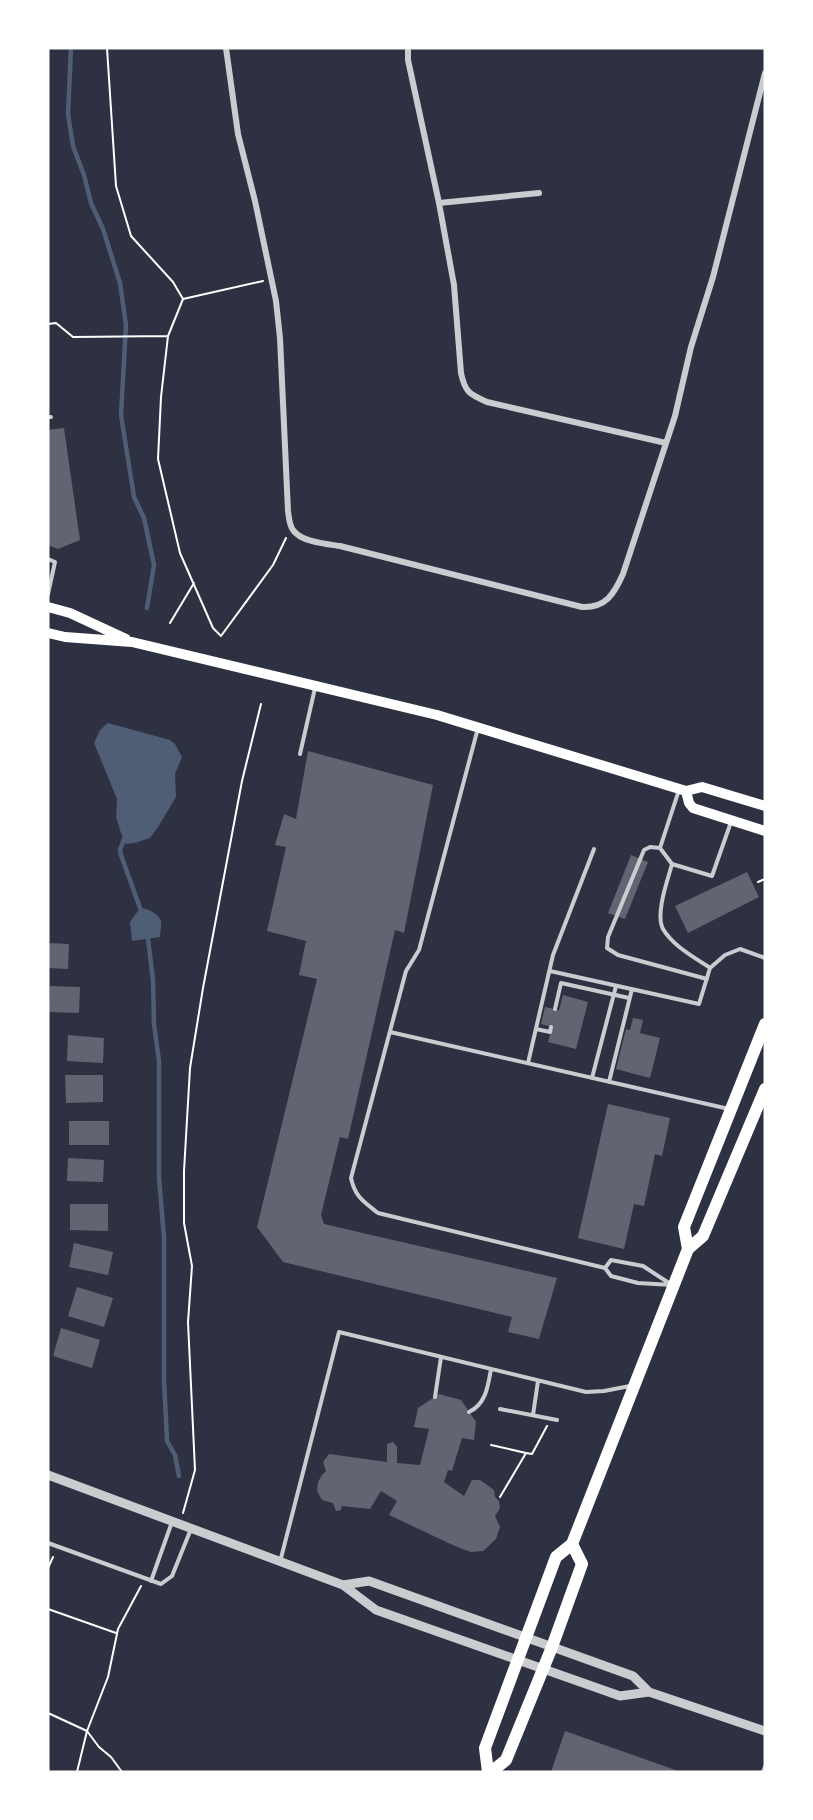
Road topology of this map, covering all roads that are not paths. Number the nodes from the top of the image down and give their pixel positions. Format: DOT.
graph roads {
  1 [pos="226,48"];
  2 [pos="408,48"];
  3 [pos="765,73"];
  4 [pos="539,193"];
  5 [pos="439,203"];
  6 [pos="666,442"];
  7 [pos="48,559"];
  8 [pos="48,594"];
  9 [pos="48,607"];
  10 [pos="48,633"];
  11 [pos="132,642"];
  12 [pos="316,685"];
  13 [pos="478,727"];
  14 [pos="300,754"];
  15 [pos="683,790"];
  16 [pos="765,806"];
  17 [pos="732,820"];
  18 [pos="765,831"];
  19 [pos="660,848"];
  20 [pos="594,849"];
  21 [pos="672,864"];
  22 [pos="765,958"];
  23 [pos="710,968"];
  24 [pos="550,971"];
  25 [pos="707,979"];
  26 [pos="616,986"];
  27 [pos="632,989"];
  28 [pos="614,995"];
  29 [pos="629,998"];
  30 [pos="555,1009"];
  31 [pos="765,1024"];
  32 [pos="551,1026"];
  33 [pos="536,1029"];
  34 [pos="390,1032"];
  35 [pos="528,1064"];
  36 [pos="592,1078"];
  37 [pos="609,1082"];
  38 [pos="765,1089"];
  39 [pos="731,1110"];
  40 [pos="688,1249"];
  41 [pos="605,1268"];
  42 [pos="673,1285"];
  43 [pos="441,1357"];
  44 [pos="491,1369"];
  45 [pos="538,1380"];
  46 [pos="634,1386"];
  47 [pos="435,1397"];
  48 [pos="500,1409"];
  49 [pos="469,1412"];
  50 [pos="533,1415"];
  51 [pos="557,1420"];
  52 [pos="48,1475"];
  53 [pos="176,1523"];
  54 [pos="191,1529"];
  55 [pos="48,1543"];
  56 [pos="572,1544"];
  57 [pos="280,1562"];
  58 [pos="152,1581"];
  59 [pos="343,1585"];
  60 [pos="527,1638"];
  61 [pos="552,1647"];
  62 [pos="519,1660"];
  63 [pos="543,1668"];
  64 [pos="649,1692"];
  65 [pos="765,1731"];
  66 [pos="765,1767"];
  67 [pos="490,1772"];
  68 [pos="763,1772"];
  1 -- 6 [label="street"];
  2 -- 5 [label="street"];
  3 -- 6 [label="street"];
  4 -- 5 [label="street"];
  5 -- 6 [label="street"];
  7 -- 8 [label="lane"];
  9 -- 11 [label="main road"];
  10 -- 11 [label="main road"];
  11 -- 12 [label="main road"];
  12 -- 13 [label="main road"];
  12 -- 14 [label="lane"];
  13 -- 15 [label="main road"];
  13 -- 34 [label="lane"];
  15 -- 16 [label="main road"];
  15 -- 17 [label="main road"];
  15 -- 19 [label="lane"];
  17 -- 18 [label="main road"];
  17 -- 21 [label="lane"];
  19 -- 21 [label="lane"];
  19 -- 25 [label="lane"];
  20 -- 24 [label="lane"];
  21 -- 23 [label="lane"];
  22 -- 23 [label="lane"];
  23 -- 25 [label="lane"];
  24 -- 26 [label="lane"];
  24 -- 33 [label="lane"];
  25 -- 27 [label="lane"];
  26 -- 27 [label="lane"];
  26 -- 28 [label="lane"];
  27 -- 29 [label="lane"];
  28 -- 29 [label="lane"];
  28 -- 30 [label="lane"];
  28 -- 36 [label="lane"];
  29 -- 37 [label="lane"];
  31 -- 39 [label="main road"];
  32 -- 33 [label="lane"];
  33 -- 35 [label="lane"];
  34 -- 35 [label="lane"];
  34 -- 41 [label="lane"];
  35 -- 36 [label="lane"];
  36 -- 37 [label="lane"];
  37 -- 39 [label="lane"];
  38 -- 40 [label="main road"];
  39 -- 40 [label="main road"];
  40 -- 42 [label="main road"];
  41 -- 42 [label="lane"];
  41 -- 42 [label="lane"];
  42 -- 46 [label="main road"];
  43 -- 44 [label="lane"];
  43 -- 47 [label="lane"];
  43 -- 57 [label="lane"];
  44 -- 45 [label="lane"];
  44 -- 49 [label="lane"];
  45 -- 46 [label="lane"];
  45 -- 50 [label="lane"];
  46 -- 56 [label="main road"];
  48 -- 50 [label="lane"];
  50 -- 51 [label="lane"];
  52 -- 53 [label="street"];
  53 -- 54 [label="street"];
  53 -- 58 [label="lane"];
  54 -- 57 [label="street"];
  54 -- 58 [label="lane"];
  55 -- 58 [label="lane"];
  56 -- 60 [label="main road"];
  56 -- 61 [label="main road"];
  57 -- 59 [label="street"];
  59 -- 60 [label="street"];
  59 -- 62 [label="street"];
  60 -- 61 [label="street"];
  60 -- 62 [label="main road"];
  61 -- 63 [label="main road"];
  61 -- 64 [label="street"];
  62 -- 63 [label="street"];
  62 -- 67 [label="main road"];
  63 -- 64 [label="street"];
  63 -- 67 [label="main road"];
  64 -- 65 [label="street"];
  66 -- 68 [label="lane"];
}
